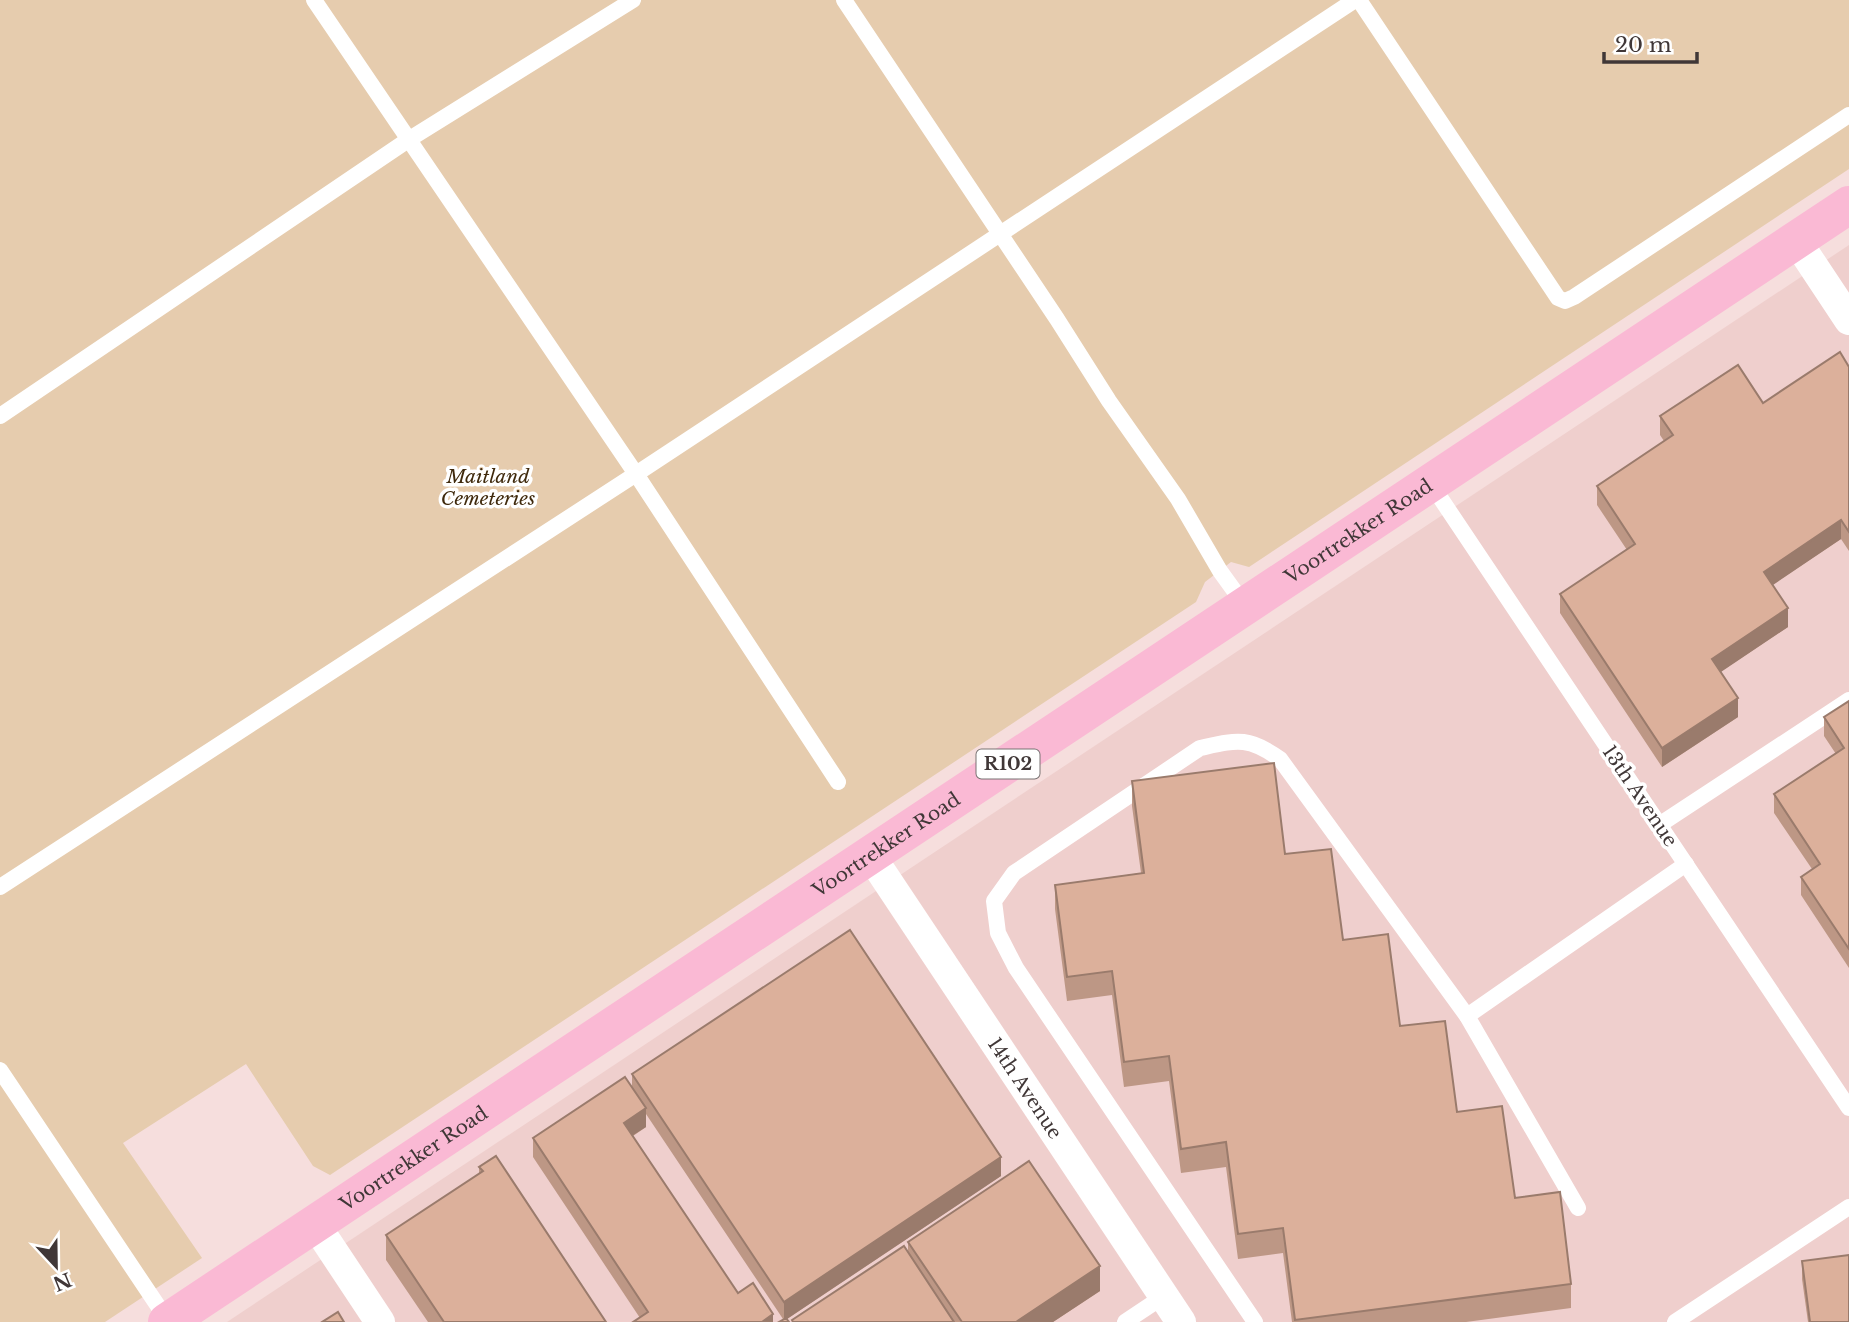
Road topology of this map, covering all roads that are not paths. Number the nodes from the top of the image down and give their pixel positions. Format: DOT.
graph roads {
  1 [pos="314,0"];
  2 [pos="633,0"];
  3 [pos="844,0"];
  4 [pos="1357,0"];
  5 [pos="1849,115"];
  6 [pos="408,140"];
  7 [pos="1849,205"];
  8 [pos="1000,234"];
  9 [pos="1796,240"];
  10 [pos="1849,320"];
  11 [pos="0,416"];
  12 [pos="636,474"];
  13 [pos="1431,484"];
  14 [pos="1246,607"];
  15 [pos="1849,700"];
  16 [pos="838,782"];
  17 [pos="1659,825"];
  18 [pos="870,855"];
  19 [pos="1686,864"];
  20 [pos="0,887"];
  21 [pos="1468,1016"];
  22 [pos="0,1070"];
  23 [pos="1849,1108"];
  24 [pos="1849,1207"];
  25 [pos="1578,1208"];
  26 [pos="315,1224"];
  27 [pos="1164,1296"];
  28 [pos="167,1322"];
  29 [pos="380,1322"];
  30 [pos="1125,1322"];
  31 [pos="1181,1322"];
  32 [pos="1255,1322"];
  33 [pos="1675,1322"];
  1 -- 6 [label="lane"];
  2 -- 6 [label="lane"];
  3 -- 8 [label="lane"];
  4 -- 5 [label="lane"];
  4 -- 8 [label="lane"];
  6 -- 11 [label="lane"];
  6 -- 12 [label="lane"];
  7 -- 9 [label="main road, Voortrekker Road / R102"];
  8 -- 12 [label="lane"];
  8 -- 14 [label="lane"];
  9 -- 10 [label="street"];
  9 -- 13 [label="main road, Voortrekker Road / R102"];
  12 -- 16 [label="lane"];
  12 -- 20 [label="lane"];
  13 -- 14 [label="main road, Voortrekker Road / R102"];
  13 -- 17 [label="lane, 13th Avenue"];
  14 -- 18 [label="main road, Voortrekker Road / R102"];
  15 -- 17 [label="lane"];
  17 -- 19 [label="lane, 13th Avenue"];
  18 -- 26 [label="main road, Voortrekker Road / R102"];
  18 -- 27 [label="street, 14th Avenue"];
  19 -- 21 [label="lane"];
  19 -- 23 [label="lane, 13th Avenue"];
  21 -- 25 [label="lane"];
  21 -- 32 [label="lane"];
  22 -- 28 [label="lane"];
  24 -- 33 [label="lane"];
  26 -- 28 [label="main road, Voortrekker Road / R102"];
  26 -- 29 [label="street"];
  27 -- 30 [label="lane"];
  27 -- 31 [label="street, 14th Avenue"];
}
